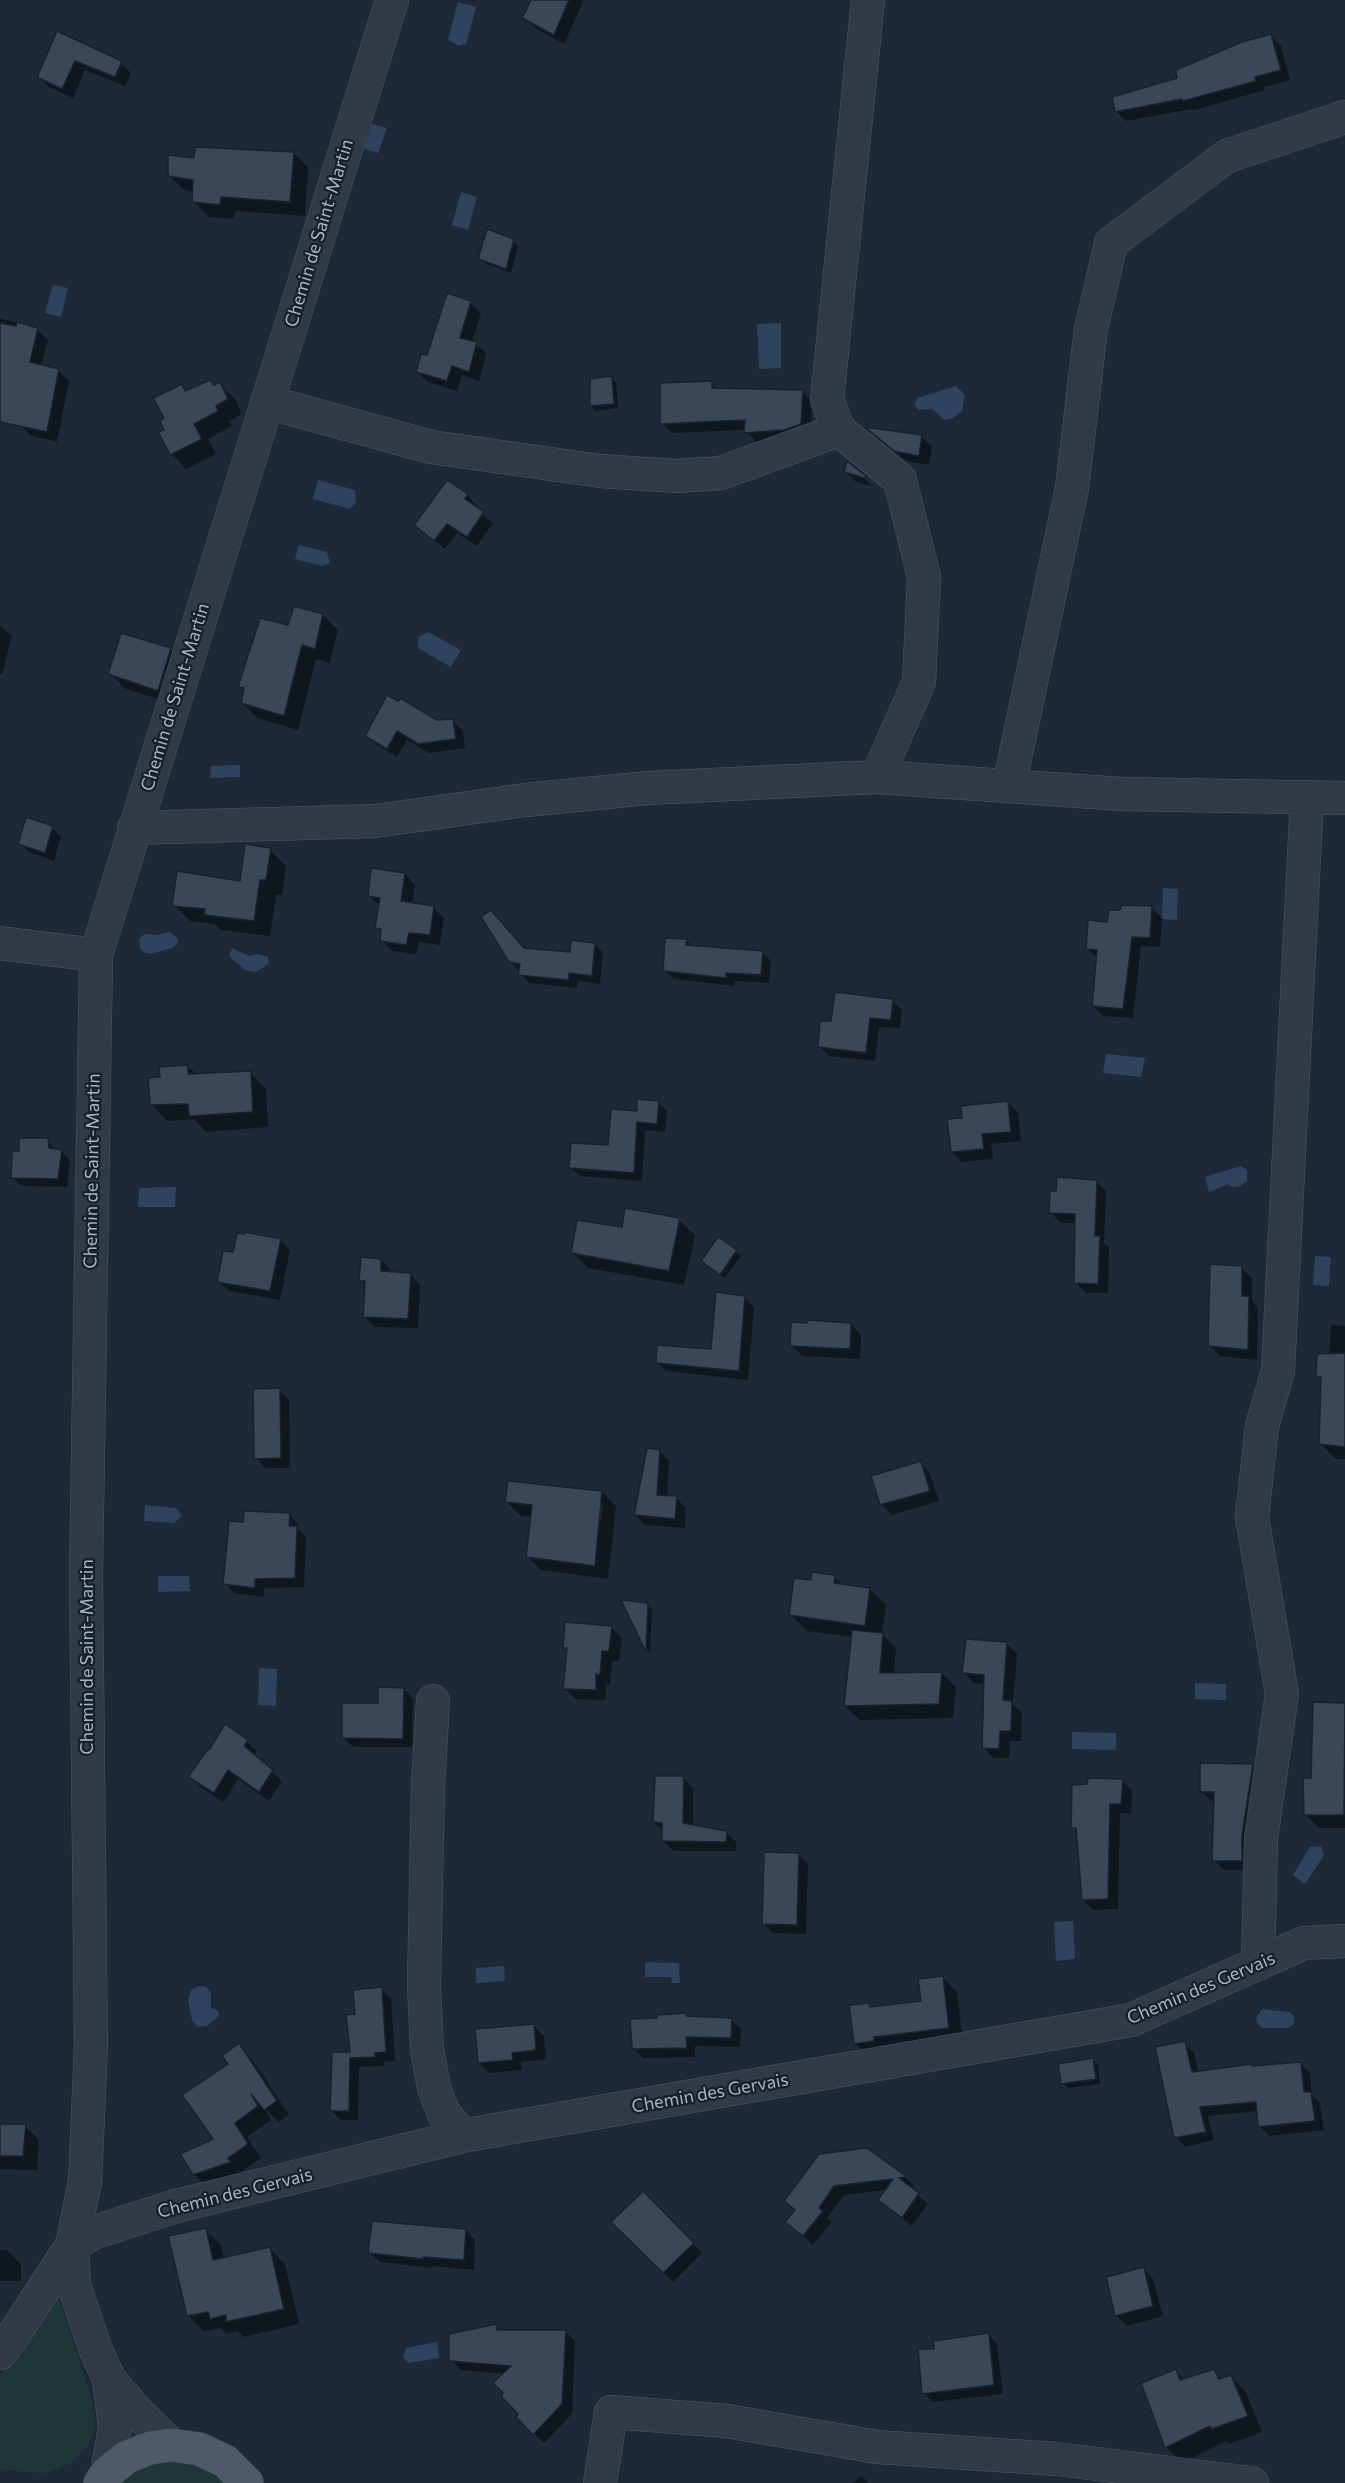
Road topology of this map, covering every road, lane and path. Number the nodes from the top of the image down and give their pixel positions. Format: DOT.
graph roads {
  1 [pos="392,0"];
  2 [pos="868,0"];
  3 [pos="1345,117"];
  4 [pos="267,402"];
  5 [pos="839,430"];
  6 [pos="877,777"];
  7 [pos="1009,786"];
  8 [pos="1307,797"];
  9 [pos="1345,798"];
  10 [pos="134,828"];
  11 [pos="0,943"];
  12 [pos="96,955"];
  13 [pos="433,1701"];
  14 [pos="1345,1941"];
  15 [pos="1257,1964"];
  16 [pos="467,2135"];
  17 [pos="72,2245"];
  18 [pos="0,2353"];
  19 [pos="109,2379"];
  20 [pos="171,2445"];
  21 [pos="104,2478"];
  22 [pos="246,2483"];
  23 [pos="600,2483"];
  24 [pos="1252,2483"];
  1 -- 4 [label="street, Chemin de Saint-Martin"];
  2 -- 5 [label="street"];
  3 -- 7 [label="street"];
  4 -- 5 [label="street"];
  4 -- 10 [label="street, Chemin de Saint-Martin"];
  5 -- 6 [label="street"];
  6 -- 7 [label="street"];
  6 -- 10 [label="street"];
  7 -- 8 [label="street"];
  8 -- 9 [label="street"];
  8 -- 15 [label="street"];
  10 -- 12 [label="street, Chemin de Saint-Martin"];
  11 -- 12 [label="street"];
  12 -- 17 [label="street, Chemin de Saint-Martin"];
  13 -- 16 [label="street"];
  14 -- 15 [label="street, Chemin des Gervais"];
  15 -- 16 [label="street, Chemin des Gervais"];
  16 -- 17 [label="street, Chemin des Gervais"];
  17 -- 18 [label="street"];
  17 -- 19 [label="street, Chemin de Saint-Martin"];
  19 -- 20 [label="street, Chemin de Saint-Martin"];
  19 -- 21 [label="street, Chemin de Saint-Martin"];
  20 -- 21 [label="main road"];
  20 -- 22 [label="main road"];
  23 -- 24 [label="street"];
}
